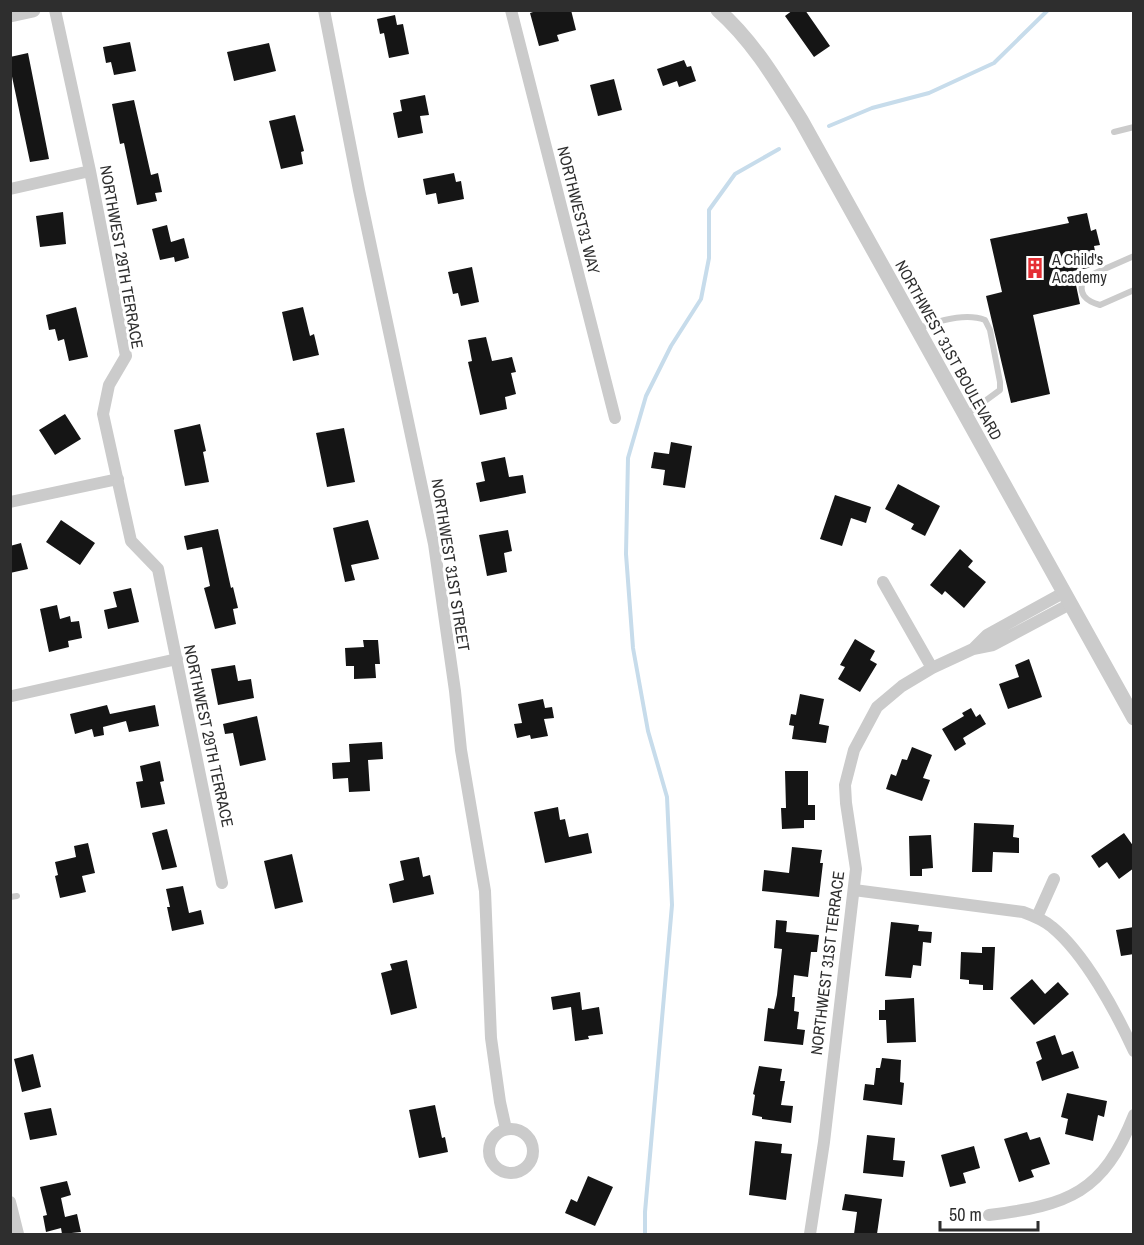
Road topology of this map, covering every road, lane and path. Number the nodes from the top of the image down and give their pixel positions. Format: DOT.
graph roads {
  1 [pos="33,10"];
  2 [pos="55,10"];
  3 [pos="324,10"];
  4 [pos="511,10"];
  5 [pos="718,10"];
  6 [pos="10,15"];
  7 [pos="1134,127"];
  8 [pos="1114,132"];
  9 [pos="90,171"];
  10 [pos="10,189"];
  11 [pos="1134,256"];
  12 [pos="1134,290"];
  13 [pos="917,329"];
  14 [pos="965,416"];
  15 [pos="615,418"];
  16 [pos="118,479"];
  17 [pos="10,502"];
  18 [pos="883,582"];
  19 [pos="1066,599"];
  20 [pos="177,659"];
  21 [pos="932,668"];
  22 [pos="12,696"];
  23 [pos="1134,718"];
  24 [pos="1054,879"];
  25 [pos="222,884"];
  26 [pos="854,890"];
  27 [pos="1037,917"];
  28 [pos="1134,1051"];
  29 [pos="1134,1115"];
  30 [pos="506,1129"];
  31 [pos="10,1202"];
  32 [pos="989,1215"];
  33 [pos="18,1234"];
  34 [pos="810,1234"];
  1 -- 6 [label="street"];
  2 -- 9 [label="street, NORTHWEST 29TH TERRACE"];
  3 -- 30 [label="street, NORTHWEST 31ST STREET"];
  4 -- 15 [label="street, NORTHWEST31 WAY"];
  5 -- 13 [label="street, NORTHWEST 31ST BOULEVARD"];
  7 -- 8 [label="lane"];
  9 -- 10 [label="street"];
  9 -- 16 [label="street, NORTHWEST 29TH TERRACE"];
  11 -- 12 [label="lane"];
  13 -- 14 [label="street, NORTHWEST 31ST BOULEVARD"];
  13 -- 14 [label="lane"];
  14 -- 19 [label="street, NORTHWEST 31ST BOULEVARD"];
  16 -- 17 [label="street"];
  16 -- 20 [label="street, NORTHWEST 29TH TERRACE"];
  18 -- 21 [label="street"];
  19 -- 21 [label="street, NORTHWEST 31ST TERRACE"];
  19 -- 23 [label="street, NORTHWEST 31ST BOULEVARD"];
  20 -- 22 [label="street"];
  20 -- 25 [label="street, NORTHWEST 29TH TERRACE"];
  21 -- 26 [label="street, NORTHWEST 31ST TERRACE"];
  24 -- 27 [label="street"];
  26 -- 27 [label="street"];
  26 -- 34 [label="street, NORTHWEST 31ST TERRACE"];
  27 -- 28 [label="street"];
  29 -- 32 [label="street"];
  31 -- 33 [label="street"];
}
